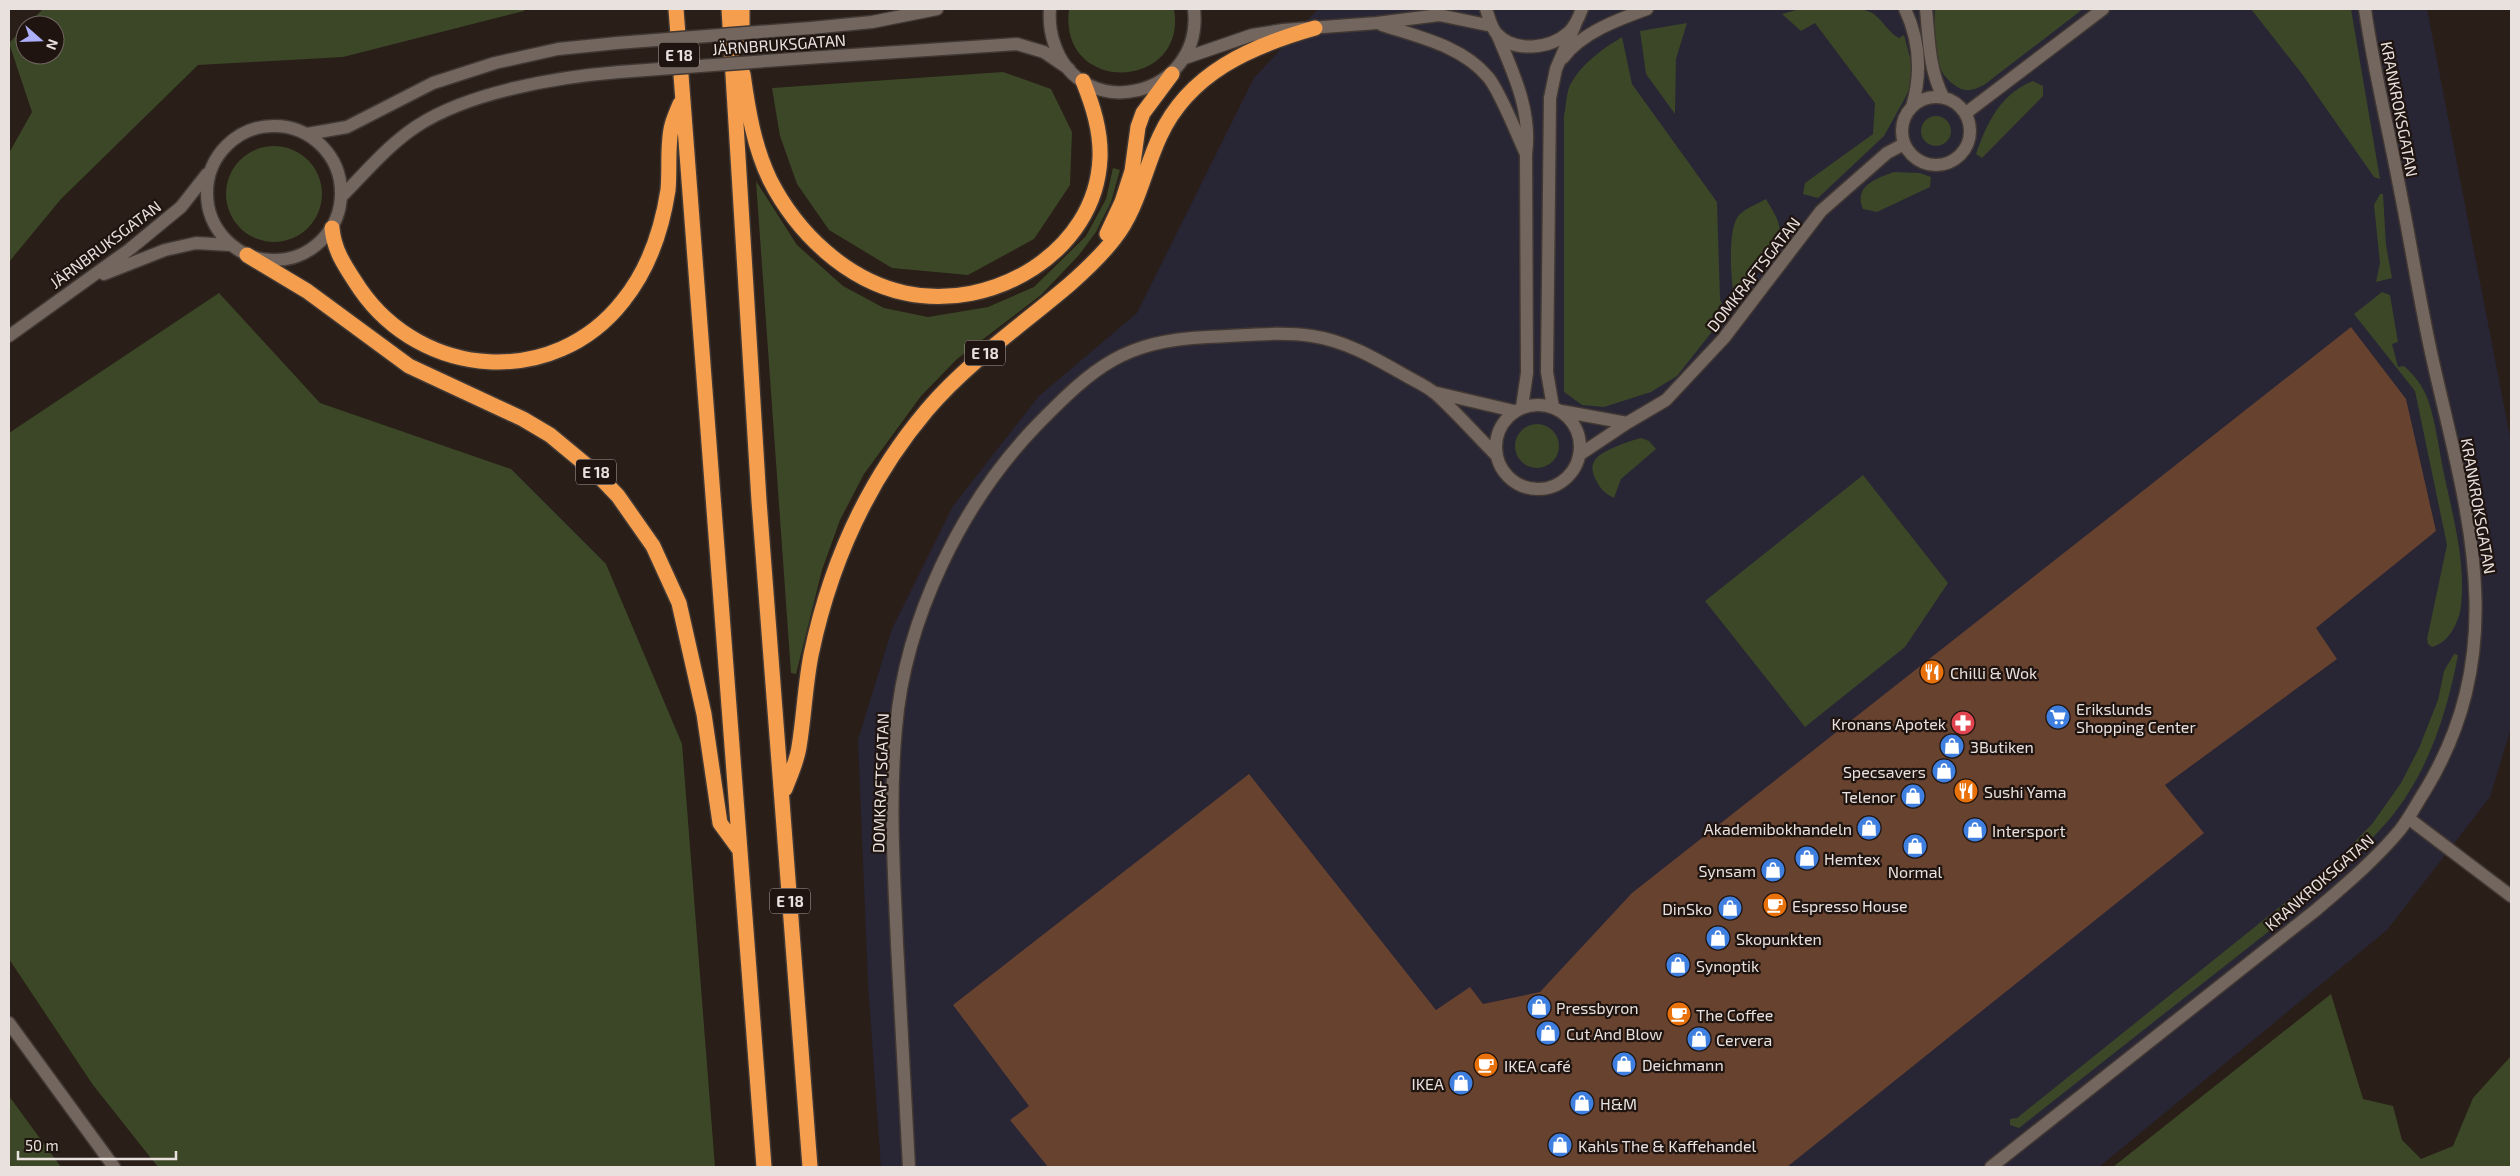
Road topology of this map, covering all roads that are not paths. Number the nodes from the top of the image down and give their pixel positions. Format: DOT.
graph roads {
  1 [pos="676,9"];
  2 [pos="728,9"];
  3 [pos="742,9"];
  4 [pos="937,9"];
  5 [pos="1050,9"];
  6 [pos="1194,9"];
  7 [pos="1486,9"];
  8 [pos="1647,9"];
  9 [pos="1906,9"];
  10 [pos="1926,9"];
  11 [pos="2103,9"];
  12 [pos="2365,9"];
  13 [pos="1581,13"];
  14 [pos="1377,24"];
  15 [pos="1314,28"];
  16 [pos="1494,30"];
  17 [pos="1185,58"];
  18 [pos="1069,69"];
  19 [pos="1556,69"];
  20 [pos="1172,74"];
  21 [pos="1083,81"];
  22 [pos="1943,97"];
  23 [pos="682,101"];
  24 [pos="1912,107"];
  25 [pos="1966,113"];
  26 [pos="307,134"];
  27 [pos="1904,144"];
  28 [pos="1526,154"];
  29 [pos="214,162"];
  30 [pos="342,196"];
  31 [pos="332,228"];
  32 [pos="230,245"];
  33 [pos="247,255"];
  34 [pos="1070,283"];
  35 [pos="52,304"];
  36 [pos="9,336"];
  37 [pos="1434,392"];
  38 [pos="1518,409"];
  39 [pos="1557,409"];
  40 [pos="1627,423"];
  41 [pos="1496,455"];
  42 [pos="1579,455"];
  43 [pos="782,795"];
  44 [pos="2408,818"];
  45 [pos="739,849"];
  46 [pos="2511,896"];
  47 [pos="9,1022"];
  48 [pos="114,1167"];
  49 [pos="764,1167"];
  50 [pos="810,1167"];
  51 [pos="909,1167"];
  52 [pos="1991,1167"];
  1 -- 23 [label="highway, E 18"];
  2 -- 43 [label="highway, E 18"];
  3 -- 21 [label="highway"];
  4 -- 26 [label="street, JÄRNBRUKSGATAN, bridge"];
  5 -- 18 [label="street"];
  6 -- 17 [label="street"];
  7 -- 16 [label="street"];
  8 -- 19 [label="street"];
  9 -- 24 [label="street"];
  10 -- 22 [label="street"];
  11 -- 25 [label="street"];
  12 -- 44 [label="street, KRANKROKSGATAN"];
  13 -- 16 [label="street"];
  13 -- 19 [label="street"];
  14 -- 15 [label="street"];
  14 -- 16 [label="street"];
  14 -- 28 [label="street"];
  15 -- 17 [label="street"];
  15 -- 34 [label="highway"];
  16 -- 28 [label="street"];
  17 -- 20 [label="street"];
  18 -- 21 [label="street"];
  18 -- 30 [label="street, JÄRNBRUKSGATAN, bridge"];
  19 -- 39 [label="street"];
  20 -- 21 [label="street"];
  20 -- 34 [label="highway, E 18"];
  22 -- 24 [label="street"];
  22 -- 25 [label="street"];
  23 -- 31 [label="highway, E 18"];
  23 -- 45 [label="highway, E 18"];
  24 -- 27 [label="street"];
  25 -- 27 [label="street"];
  26 -- 29 [label="street"];
  26 -- 30 [label="street"];
  27 -- 40 [label="street, DOMKRAFTSGATAN"];
  28 -- 38 [label="street"];
  29 -- 32 [label="street"];
  29 -- 35 [label="street, JÄRNBRUKSGATAN"];
  30 -- 31 [label="street"];
  31 -- 33 [label="street"];
  32 -- 33 [label="street"];
  32 -- 35 [label="street, JÄRNBRUKSGATAN"];
  33 -- 45 [label="highway, E 18"];
  34 -- 43 [label="highway, E 18"];
  35 -- 36 [label="street, JÄRNBRUKSGATAN"];
  37 -- 38 [label="street, DOMKRAFTSGATAN"];
  37 -- 41 [label="street, DOMKRAFTSGATAN"];
  37 -- 51 [label="street, DOMKRAFTSGATAN"];
  38 -- 39 [label="street"];
  38 -- 41 [label="street"];
  39 -- 40 [label="street"];
  39 -- 42 [label="street"];
  40 -- 42 [label="street, DOMKRAFTSGATAN"];
  41 -- 42 [label="street"];
  43 -- 50 [label="highway, E 18"];
  44 -- 46 [label="street"];
  44 -- 52 [label="street, KRANKROKSGATAN"];
  45 -- 49 [label="highway, E 18"];
  47 -- 48 [label="street"];
}
